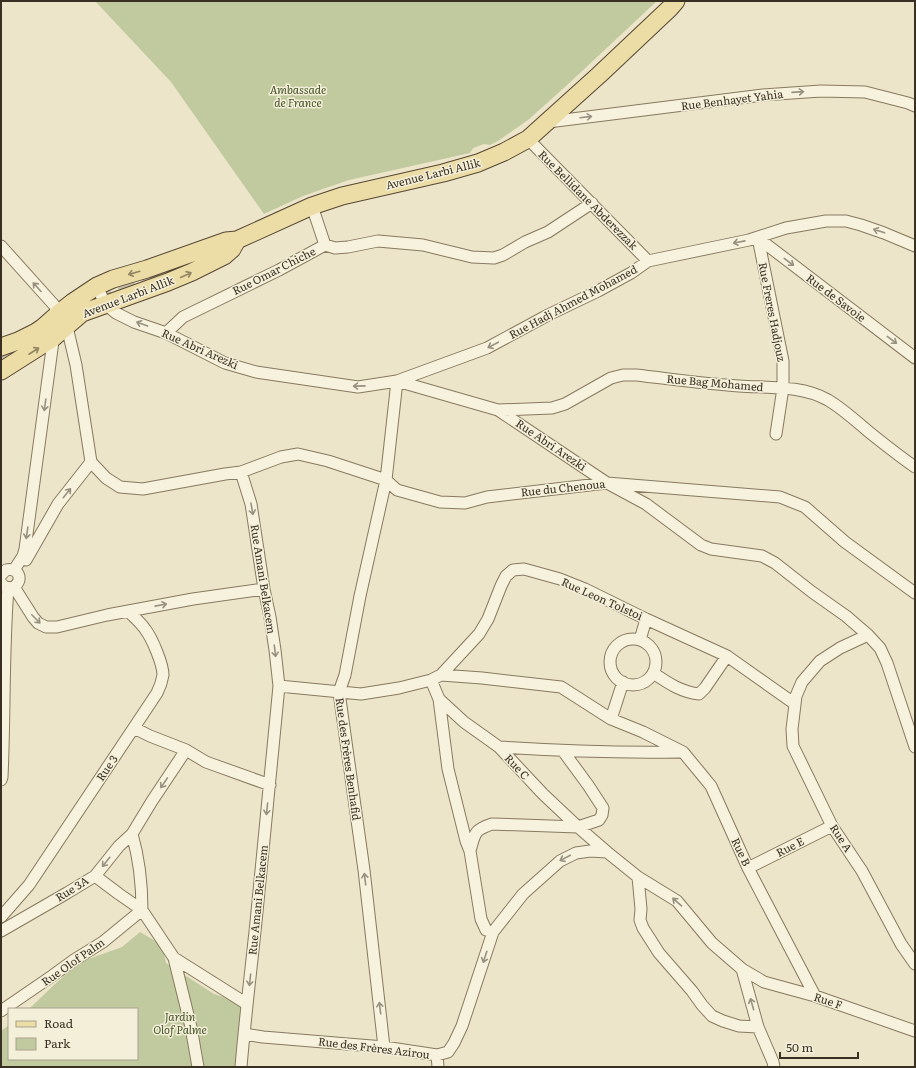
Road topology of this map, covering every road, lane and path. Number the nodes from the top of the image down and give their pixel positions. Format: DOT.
graph roads {
  1 [pos="676,1"];
  2 [pos="915,106"];
  3 [pos="547,122"];
  4 [pos="528,138"];
  5 [pos="592,203"];
  6 [pos="312,206"];
  7 [pos="758,238"];
  8 [pos="237,240"];
  9 [pos="325,245"];
  10 [pos="1,246"];
  11 [pos="915,246"];
  12 [pos="648,261"];
  13 [pos="97,286"];
  14 [pos="105,304"];
  15 [pos="63,320"];
  16 [pos="166,333"];
  17 [pos="53,338"];
  18 [pos="3,346"];
  19 [pos="915,358"];
  20 [pos="8,367"];
  21 [pos="397,381"];
  22 [pos="783,388"];
  23 [pos="498,410"];
  24 [pos="776,434"];
  25 [pos="91,462"];
  26 [pos="915,467"];
  27 [pos="241,472"];
  28 [pos="386,480"];
  29 [pos="607,483"];
  30 [pos="16,572"];
  31 [pos="4,580"];
  32 [pos="264,589"];
  33 [pos="915,593"];
  34 [pos="128,611"];
  35 [pos="646,619"];
  36 [pos="868,635"];
  37 [pos="640,640"];
  38 [pos="727,656"];
  39 [pos="653,673"];
  40 [pos="436,677"];
  41 [pos="623,682"];
  42 [pos="279,686"];
  43 [pos="339,692"];
  44 [pos="439,699"];
  45 [pos="795,704"];
  46 [pos="611,719"];
  47 [pos="134,728"];
  48 [pos="643,732"];
  49 [pos="499,747"];
  50 [pos="915,747"];
  51 [pos="186,750"];
  52 [pos="563,751"];
  53 [pos="683,752"];
  54 [pos="634,753"];
  55 [pos="1,780"];
  56 [pos="270,785"];
  57 [pos="832,826"];
  58 [pos="578,827"];
  59 [pos="132,834"];
  60 [pos="470,851"];
  61 [pos="607,852"];
  62 [pos="748,868"];
  63 [pos="95,876"];
  64 [pos="638,876"];
  65 [pos="142,910"];
  66 [pos="1,917"];
  67 [pos="1,931"];
  68 [pos="493,932"];
  69 [pos="174,958"];
  70 [pos="915,964"];
  71 [pos="742,969"];
  72 [pos="815,996"];
  73 [pos="247,1004"];
  74 [pos="1,1011"];
  75 [pos="758,1027"];
  76 [pos="915,1030"];
  77 [pos="244,1034"];
  78 [pos="384,1047"];
  79 [pos="437,1055"];
  80 [pos="774,1064"];
  81 [pos="198,1067"];
  82 [pos="241,1067"];
  83 [pos="438,1067"];
  84 [pos="785,1067"];
  1 -- 3 [label="main road, Avenue Larbi Allik"];
  3 -- 2 [label="street, Rue Benhayet Yahia, one-way"];
  3 -- 4 [label="main road, Avenue Larbi Allik"];
  4 -- 5 [label="street, Rue Bellidane Abderezzak"];
  4 -- 6 [label="main road, Avenue Larbi Allik"];
  5 -- 9 [label="street, Rue Omar Chiche"];
  5 -- 12 [label="street, Rue Bellidane Abderezzak"];
  6 -- 8 [label="main road, Avenue Larbi Allik"];
  6 -- 9 [label="street"];
  11 -- 7 [label="street, Rue Hadj Ahmed Mohamed, one-way"];
  7 -- 12 [label="street, Rue Hadj Ahmed Mohamed, one-way"];
  7 -- 19 [label="street, Rue de Savoie, one-way"];
  7 -- 22 [label="street, Rue Freres Hadjouz"];
  8 -- 13 [label="main road, Avenue Larbi Allik, one-way"];
  14 -- 8 [label="main road, Avenue Larbi Allik, one-way"];
  9 -- 16 [label="street, Rue Omar Chiche"];
  15 -- 10 [label="street, one-way"];
  12 -- 21 [label="street, Rue Hadj Ahmed Mohamed, one-way"];
  13 -- 14 [label="street"];
  13 -- 15 [label="main road, Avenue Larbi Allik"];
  14 -- 15 [label="main road, Avenue Larbi Allik"];
  16 -- 14 [label="street, Rue Abri Arezki, one-way"];
  15 -- 17 [label="main road, Avenue Larbi Allik"];
  15 -- 18 [label="main road, Avenue Larbi Allik"];
  15 -- 25 [label="street"];
  21 -- 16 [label="street, Rue Abri Arezki, one-way"];
  20 -- 17 [label="main road, Avenue Larbi Allik, one-way"];
  17 -- 30 [label="street, one-way"];
  18 -- 20 [label="main road"];
  21 -- 23 [label="street, Rue Abri Arezki"];
  21 -- 28 [label="street, Rue des Frères Benhafid"];
  22 -- 23 [label="street, Rue Bag Mohamed"];
  22 -- 24 [label="street, Rue Freres Hadjouz"];
  22 -- 26 [label="street, Rue Bag Mohamed"];
  23 -- 29 [label="street, Rue Abri Arezki"];
  25 -- 27 [label="street"];
  30 -- 25 [label="street, one-way"];
  27 -- 28 [label="street, Rue du Chenoua"];
  27 -- 32 [label="street, Rue Amani Belkacem, one-way"];
  28 -- 29 [label="street, Rue du Chenoua"];
  28 -- 43 [label="street, Rue des Frères Benhafid"];
  29 -- 33 [label="street, Rue du Chenoua"];
  29 -- 36 [label="street, Rue Abri Arezki"];
  30 -- 31 [label="street"];
  30 -- 31 [label="street"];
  31 -- 34 [label="street, one-way"];
  31 -- 55 [label="street"];
  34 -- 32 [label="street, one-way"];
  32 -- 42 [label="street, Rue Amani Belkacem, one-way"];
  34 -- 47 [label="street, Rue 3"];
  35 -- 37 [label="street"];
  35 -- 38 [label="street, Rue Leon Tolstoi"];
  35 -- 40 [label="street, Rue Leon Tolstoi"];
  36 -- 45 [label="street, Rue A"];
  36 -- 50 [label="street, Rue Abri Arezki"];
  37 -- 39 [label="street"];
  37 -- 41 [label="street"];
  38 -- 39 [label="street"];
  38 -- 45 [label="street, Rue Leon Tolstoi"];
  39 -- 41 [label="street"];
  40 -- 43 [label="street"];
  40 -- 44 [label="street, Rue C"];
  40 -- 46 [label="street, Rue B"];
  41 -- 46 [label="street"];
  42 -- 43 [label="street"];
  42 -- 56 [label="street, Rue Amani Belkacem"];
  78 -- 43 [label="street, Rue des Frères Benhafid, one-way"];
  44 -- 49 [label="street, Rue C"];
  44 -- 60 [label="street"];
  45 -- 57 [label="street, Rue A"];
  46 -- 48 [label="street, Rue B"];
  47 -- 51 [label="street"];
  47 -- 66 [label="street, Rue 3"];
  48 -- 53 [label="street, Rue B"];
  48 -- 54 [label="street"];
  49 -- 52 [label="street"];
  49 -- 58 [label="street, Rue C"];
  51 -- 56 [label="street"];
  51 -- 59 [label="street, Rue 3A, one-way"];
  52 -- 54 [label="street"];
  52 -- 58 [label="street"];
  53 -- 54 [label="street"];
  53 -- 62 [label="street, Rue B"];
  56 -- 73 [label="street, Rue Amani Belkacem, one-way"];
  57 -- 62 [label="street, Rue E"];
  57 -- 70 [label="street, Rue A"];
  58 -- 60 [label="street"];
  58 -- 61 [label="street, Rue C"];
  59 -- 63 [label="street, Rue 3A, one-way"];
  59 -- 65 [label="street"];
  60 -- 68 [label="street"];
  61 -- 64 [label="street"];
  61 -- 68 [label="street, Rue des Frères Azirou, one-way"];
  62 -- 72 [label="street, Rue B"];
  63 -- 65 [label="street"];
  63 -- 67 [label="street, Rue 3A"];
  71 -- 64 [label="street, one-way"];
  64 -- 75 [label="street"];
  65 -- 69 [label="street"];
  65 -- 74 [label="street, Rue Olof Palm"];
  68 -- 79 [label="street, Rue des Frères Azirou, one-way"];
  69 -- 73 [label="street"];
  69 -- 81 [label="street"];
  71 -- 72 [label="street, Rue F"];
  75 -- 71 [label="street, one-way"];
  72 -- 76 [label="street, Rue F"];
  73 -- 77 [label="street, Rue Amani Belkacem"];
  75 -- 80 [label="street"];
  77 -- 78 [label="street, Rue des Frères Azirou"];
  77 -- 82 [label="street, Rue Amani Belkacem"];
  78 -- 79 [label="street, Rue des Frères Azirou"];
  79 -- 83 [label="street"];
  80 -- 84 [label="street"];
}
